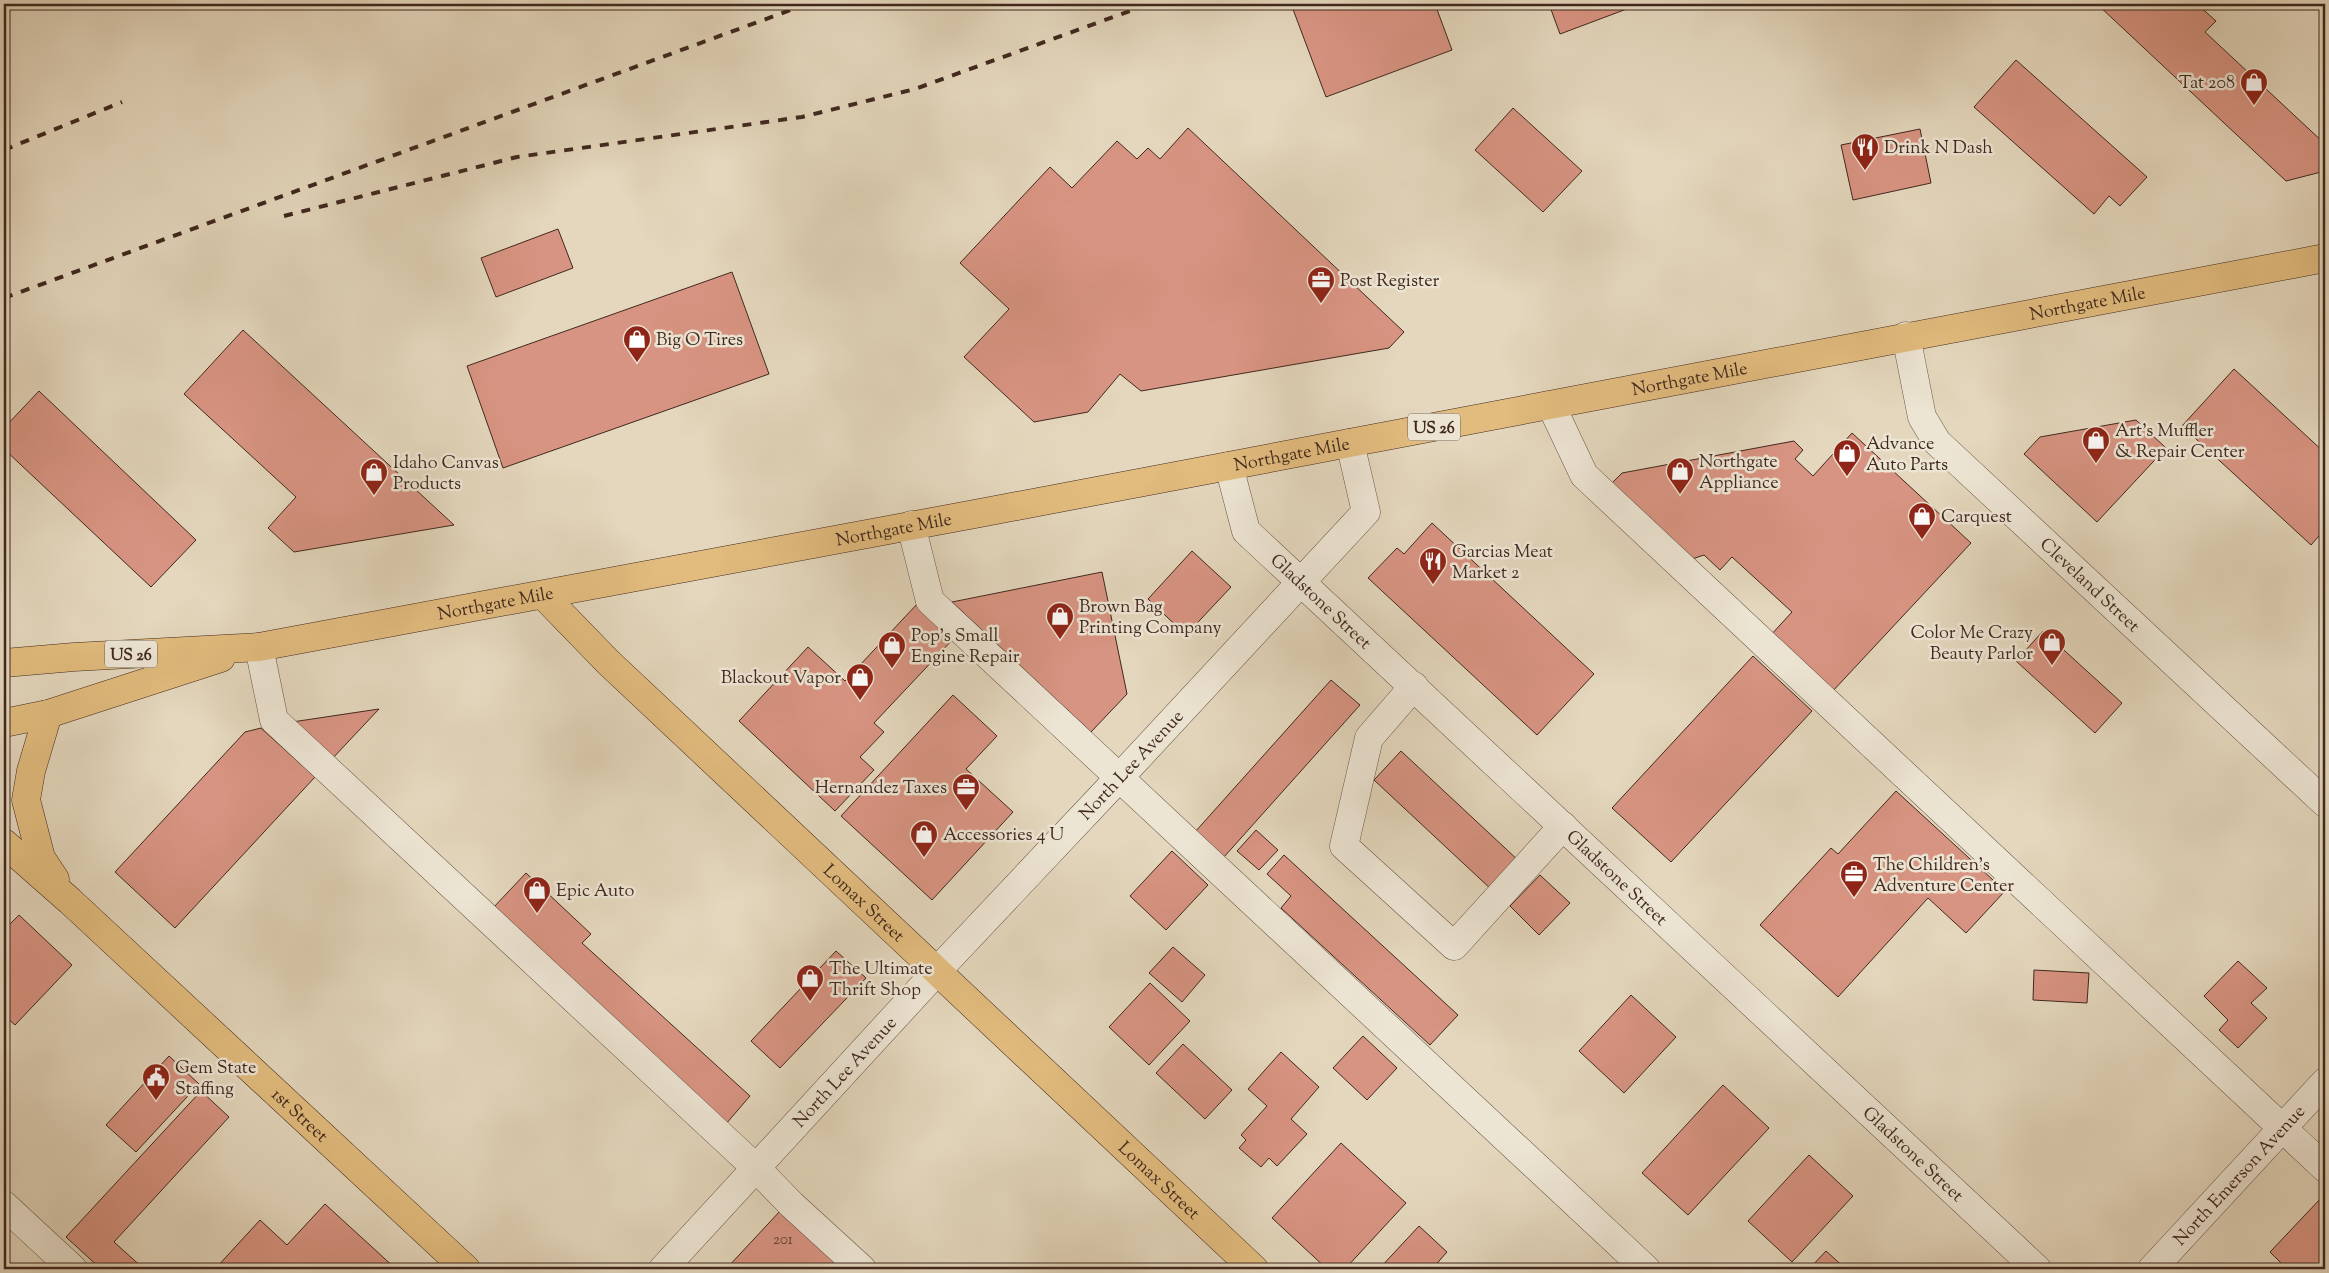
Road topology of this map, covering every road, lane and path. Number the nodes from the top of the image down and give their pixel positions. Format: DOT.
graph roads {
  1 [pos="2325,258"];
  2 [pos="1906,336"];
  3 [pos="1551,405"];
  4 [pos="1350,443"];
  5 [pos="1229,466"];
  6 [pos="911,525"];
  7 [pos="1302,582"];
  8 [pos="543,595"];
  9 [pos="259,647"];
  10 [pos="4,664"];
  11 [pos="1414,686"];
  12 [pos="48,714"];
  13 [pos="4,723"];
  14 [pos="1119,778"];
  15 [pos="2325,803"];
  16 [pos="1563,826"];
  17 [pos="4,843"];
  18 [pos="70,901"];
  19 [pos="937,971"];
  20 [pos="2325,1082"];
  21 [pos="2282,1128"];
  22 [pos="756,1168"];
  23 [pos="2325,1168"];
  24 [pos="4,1205"];
  25 [pos="73,1269"];
  26 [pos="466,1269"];
  27 [pos="663,1269"];
  28 [pos="862,1269"];
  29 [pos="1254,1269"];
  30 [pos="1646,1269"];
  31 [pos="2037,1269"];
  32 [pos="2152,1269"];
  1 -- 2 [label="main road, Northgate Mile / US 26"];
  2 -- 3 [label="main road, Northgate Mile / US 26"];
  2 -- 15 [label="street, Cleveland Street"];
  3 -- 4 [label="main road, Northgate Mile / US 26"];
  3 -- 21 [label="street"];
  4 -- 5 [label="main road, Northgate Mile / US 26"];
  4 -- 7 [label="street, North Lee Avenue"];
  5 -- 6 [label="main road, Northgate Mile / US 26"];
  5 -- 7 [label="street, Gladstone Street"];
  6 -- 8 [label="main road, Northgate Mile / US 26"];
  6 -- 14 [label="street"];
  7 -- 11 [label="street, Gladstone Street"];
  7 -- 14 [label="street, North Lee Avenue"];
  8 -- 9 [label="main road, Northgate Mile / US 26"];
  8 -- 19 [label="main road, Lomax Street"];
  9 -- 10 [label="main road, Northgate Mile / US 26"];
  9 -- 12 [label="main road, Northgate Mile / US 26"];
  9 -- 22 [label="street"];
  11 -- 16 [label="street, Gladstone Street"];
  11 -- 16 [label="street"];
  12 -- 13 [label="main road, Northgate Mile / US 26"];
  12 -- 18 [label="main road, 1st Street"];
  14 -- 19 [label="street, North Lee Avenue"];
  14 -- 30 [label="street"];
  16 -- 31 [label="street, Gladstone Street"];
  17 -- 18 [label="main road, 1st Street"];
  18 -- 26 [label="main road, 1st Street"];
  19 -- 22 [label="street, North Lee Avenue"];
  19 -- 29 [label="main road, Lomax Street"];
  20 -- 21 [label="street, North Emerson Avenue"];
  21 -- 23 [label="street"];
  21 -- 32 [label="street, North Emerson Avenue"];
  22 -- 27 [label="street, North Lee Avenue"];
  22 -- 28 [label="street"];
  24 -- 25 [label="street"];
}
